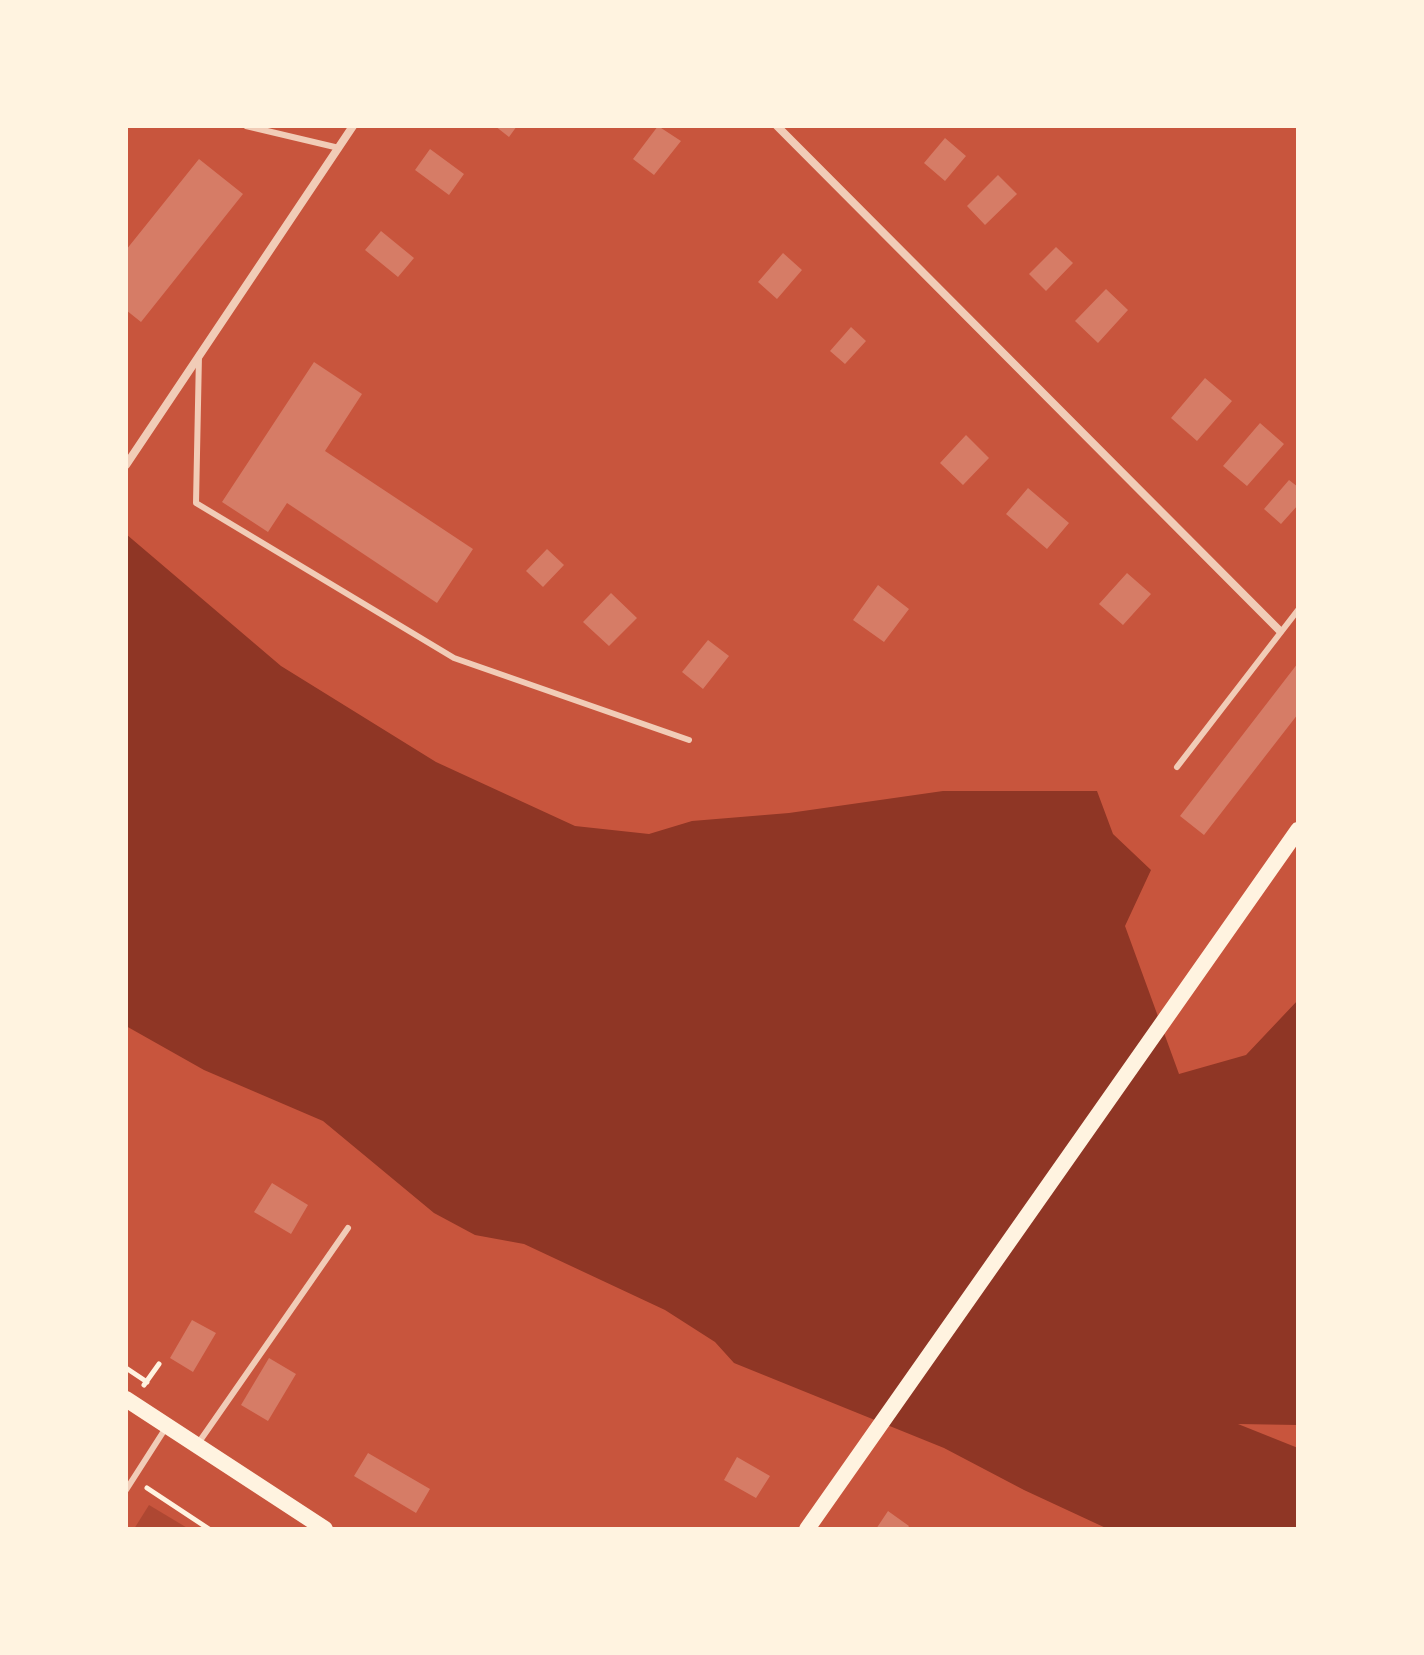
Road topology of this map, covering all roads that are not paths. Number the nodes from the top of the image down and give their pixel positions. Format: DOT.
graph roads {
  1 [pos="246,126"];
  2 [pos="353,126"];
  3 [pos="777,126"];
  4 [pos="339,148"];
  5 [pos="199,355"];
  6 [pos="126,465"];
  7 [pos="1298,610"];
  8 [pos="1280,631"];
  9 [pos="689,740"];
  10 [pos="1177,767"];
  11 [pos="1298,830"];
  12 [pos="348,1228"];
  13 [pos="126,1399"];
  14 [pos="167,1426"];
  15 [pos="196,1445"];
  16 [pos="126,1490"];
  17 [pos="325,1529"];
  18 [pos="807,1529"];
  1 -- 4 [label="lane"];
  2 -- 4 [label="street"];
  3 -- 8 [label="street"];
  4 -- 5 [label="street"];
  5 -- 6 [label="street"];
  5 -- 9 [label="lane"];
  7 -- 8 [label="lane"];
  8 -- 10 [label="lane"];
  11 -- 18 [label="main road"];
  12 -- 15 [label="lane"];
  13 -- 14 [label="main road"];
  14 -- 15 [label="main road"];
  14 -- 16 [label="lane"];
  15 -- 17 [label="main road"];
}
